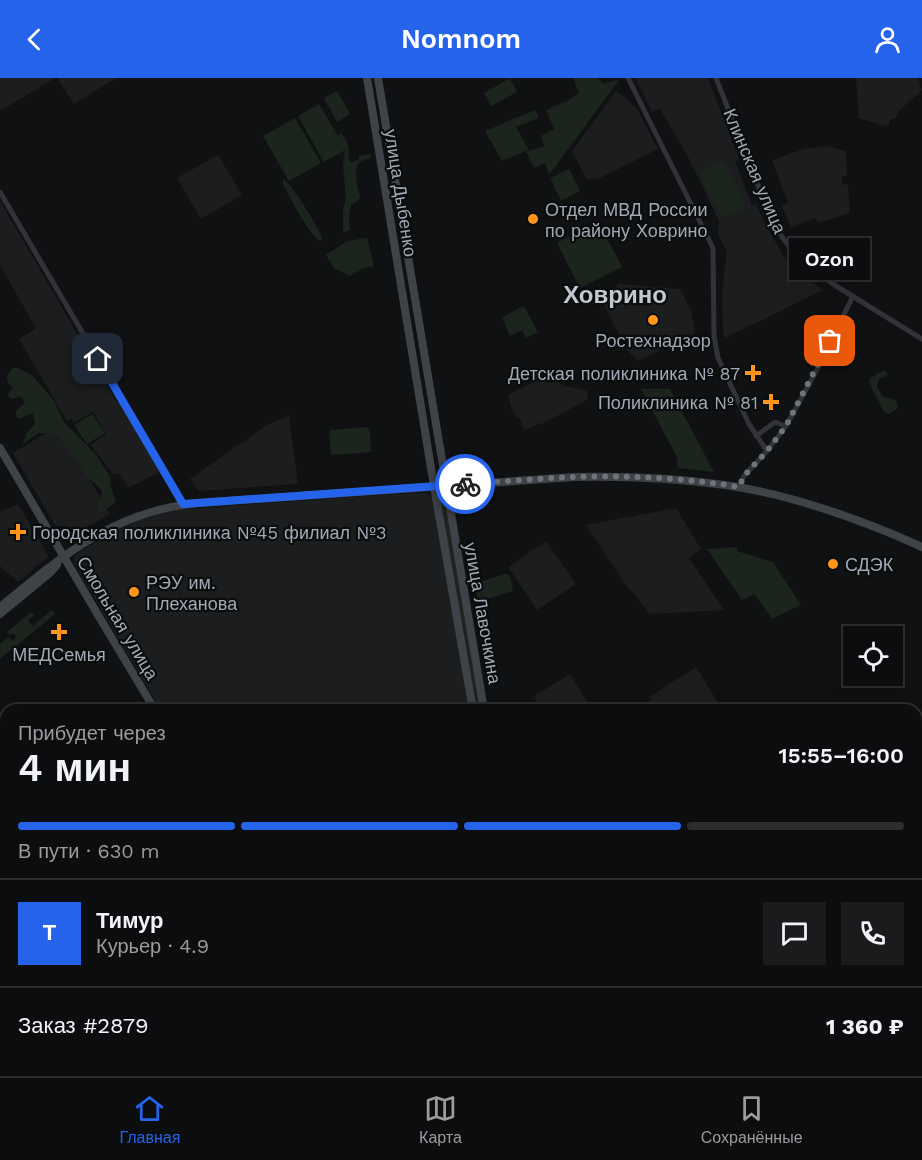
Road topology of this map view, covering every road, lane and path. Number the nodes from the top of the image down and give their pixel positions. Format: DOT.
graph roads {
  1 [pos="367,78"];
  2 [pos="378,78"];
  3 [pos="627,78"];
  4 [pos="716,78"];
  5 [pos="0,192"];
  6 [pos="853,296"];
  7 [pos="418,310"];
  8 [pos="406,313"];
  9 [pos="922,339"];
  10 [pos="436,424"];
  11 [pos="424,426"];
  12 [pos="786,426"];
  13 [pos="756,436"];
  14 [pos="0,448"];
  15 [pos="767,451"];
  16 [pos="446,485"];
  17 [pos="434,486"];
  18 [pos="739,487"];
  19 [pos="183,504"];
  20 [pos="922,547"];
  21 [pos="64,557"];
  22 [pos="0,607"];
  23 [pos="0,614"];
  24 [pos="152,704"];
  25 [pos="472,704"];
  26 [pos="483,704"];
  1 -- 8 [label="main road, улица Дыбенко"];
  2 -- 7 [label="main road, улица Дыбенко"];
  3 -- 13 [label="street"];
  4 -- 6 [label="street, Клинская улица"];
  5 -- 19 [label="street"];
  6 -- 9 [label="street, Клинская улица"];
  6 -- 12 [label="street"];
  7 -- 8 [label="street"];
  7 -- 10 [label="main road, улица Дыбенко"];
  8 -- 11 [label="main road, улица Дыбенко"];
  10 -- 11 [label="street"];
  10 -- 16 [label="main road, улица Дыбенко"];
  11 -- 17 [label="main road, улица Дыбенко"];
  12 -- 13 [label="street"];
  12 -- 15 [label="street"];
  13 -- 15 [label="street"];
  14 -- 21 [label="main road, Смольная улица"];
  15 -- 18 [label="street"];
  16 -- 17 [label="main road"];
  16 -- 18 [label="main road"];
  16 -- 26 [label="main road, улица Лавочкина"];
  17 -- 19 [label="main road"];
  17 -- 25 [label="main road, улица Лавочкина"];
  18 -- 20 [label="main road"];
  19 -- 21 [label="main road"];
  21 -- 22 [label="main road"];
  21 -- 23 [label="main road"];
  21 -- 24 [label="main road, Смольная улица"];
}
